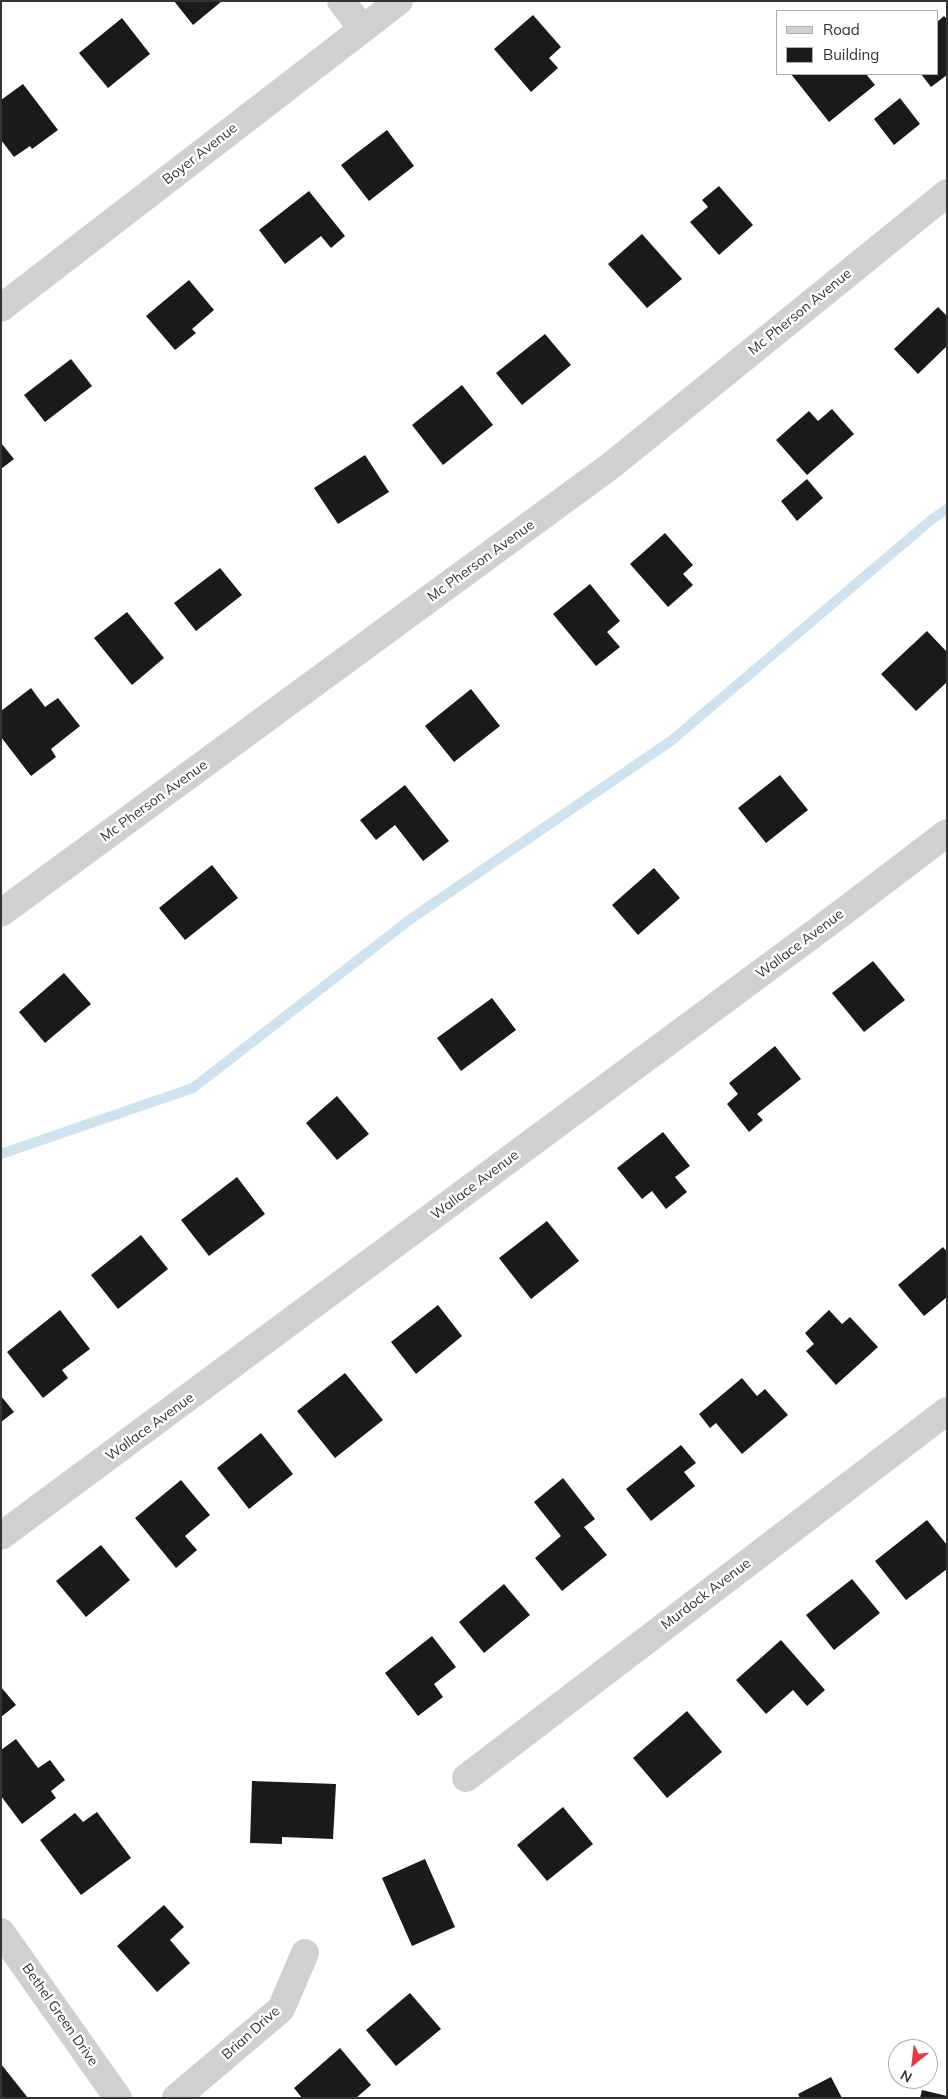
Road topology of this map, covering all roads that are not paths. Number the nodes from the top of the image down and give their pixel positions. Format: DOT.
graph roads {
  1 [pos="341,1"];
  2 [pos="399,1"];
  3 [pos="363,29"];
  4 [pos="947,193"];
  5 [pos="1,308"];
  6 [pos="947,832"];
  7 [pos="1,913"];
  8 [pos="947,1411"];
  9 [pos="1,1536"];
  10 [pos="466,1778"];
  11 [pos="1,1932"];
  12 [pos="305,1953"];
  13 [pos="118,2098"];
  14 [pos="176,2098"];
  1 -- 3 [label="street"];
  2 -- 3 [label="street, Boyer Avenue"];
  3 -- 5 [label="street, Boyer Avenue"];
  4 -- 7 [label="street, Mc Pherson Avenue"];
  6 -- 9 [label="street, Wallace Avenue"];
  8 -- 10 [label="street, Murdock Avenue"];
  11 -- 13 [label="street, Bethel Green Drive"];
  12 -- 14 [label="street, Brian Drive"];
}
